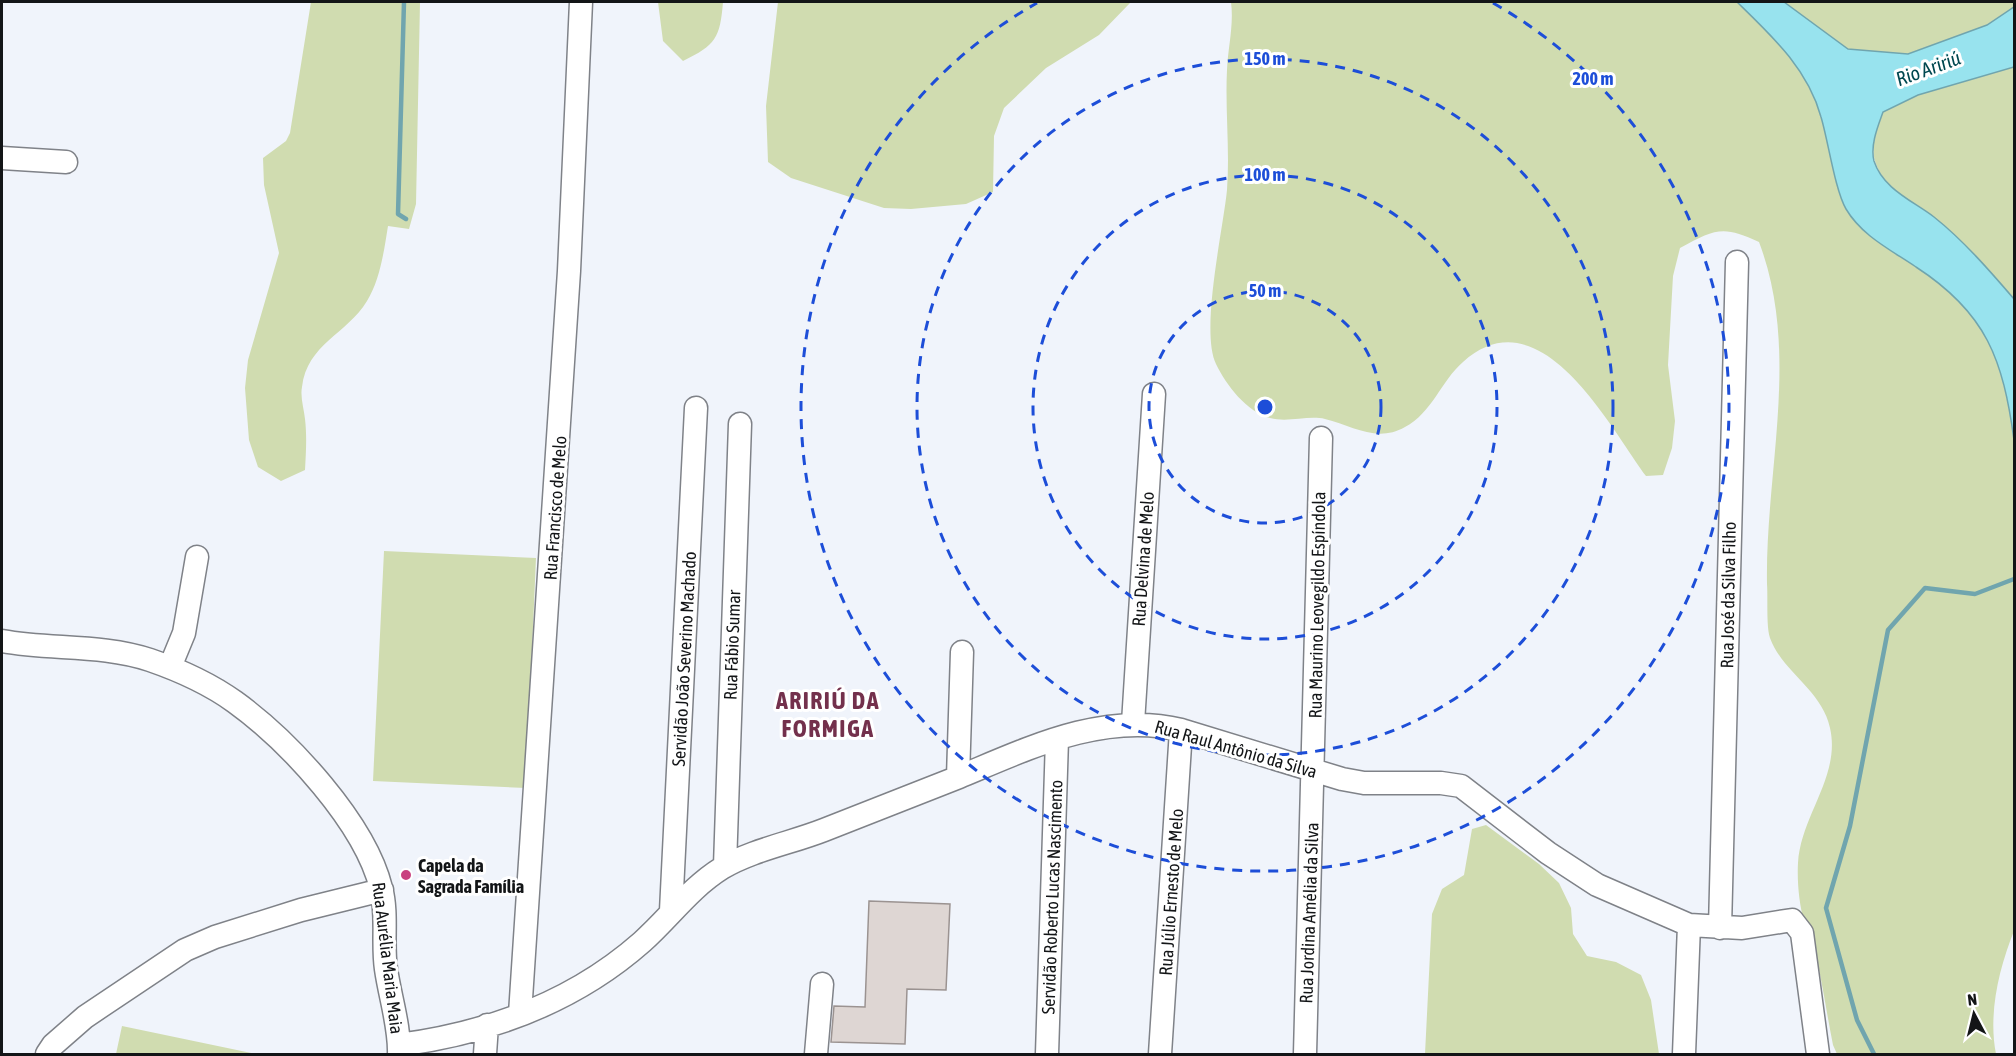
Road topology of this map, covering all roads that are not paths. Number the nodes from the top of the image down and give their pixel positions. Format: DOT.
graph roads {
  1 [pos="580,2"];
  2 [pos="2,158"];
  3 [pos="66,162"];
  4 [pos="1737,262"];
  5 [pos="1154,394"];
  6 [pos="696,408"];
  7 [pos="740,424"];
  8 [pos="1321,438"];
  9 [pos="197,557"];
  10 [pos="2,641"];
  11 [pos="962,652"];
  12 [pos="170,667"];
  13 [pos="1133,723"];
  14 [pos="1181,730"];
  15 [pos="1057,739"];
  16 [pos="1314,771"];
  17 [pos="958,777"];
  18 [pos="725,866"];
  19 [pos="382,890"];
  20 [pos="671,910"];
  21 [pos="1689,925"];
  22 [pos="1720,928"];
  23 [pos="822,984"];
  24 [pos="520,1014"];
  25 [pos="487,1025"];
  26 [pos="399,1050"];
  27 [pos="47,1054"];
  28 [pos="485,1054"];
  29 [pos="816,1054"];
  30 [pos="1047,1054"];
  31 [pos="1160,1054"];
  32 [pos="1305,1054"];
  33 [pos="1684,1054"];
  34 [pos="1818,1054"];
  1 -- 24 [label="street, Rua Francisco de Melo"];
  2 -- 3 [label="street"];
  4 -- 22 [label="street, Rua José da Silva Filho"];
  5 -- 13 [label="street, Rua Delvina de Melo"];
  6 -- 20 [label="street, Servidão João Severino Machado"];
  7 -- 18 [label="street, Rua Fábio Sumar"];
  8 -- 16 [label="street, Rua Maurino Leovegildo Espíndola"];
  9 -- 12 [label="street"];
  10 -- 12 [label="street, Rua Aurélia Maria Maia"];
  11 -- 17 [label="street"];
  12 -- 19 [label="street, Rua Aurélia Maria Maia"];
  13 -- 14 [label="street, Rua Raul Antônio da Silva"];
  13 -- 15 [label="street, Rua Raul Antônio da Silva"];
  14 -- 16 [label="street, Rua Raul Antônio da Silva"];
  14 -- 31 [label="street, Rua Júlio Ernesto de Melo"];
  15 -- 17 [label="street, Rua Raul Antônio da Silva"];
  15 -- 30 [label="street, Servidão Roberto Lucas Nascimento"];
  16 -- 21 [label="street, Rua Raul Antônio da Silva"];
  16 -- 32 [label="street, Rua Jordina Amélia da Silva"];
  17 -- 18 [label="street, Rua Raul Antônio da Silva"];
  18 -- 20 [label="street, Rua Raul Antônio da Silva"];
  19 -- 26 [label="street, Rua Aurélia Maria Maia"];
  19 -- 27 [label="street"];
  20 -- 24 [label="street, Rua Raul Antônio da Silva"];
  21 -- 22 [label="street, Rua Raul Antônio da Silva"];
  21 -- 33 [label="street"];
  22 -- 34 [label="street, Rua Raul Antônio da Silva"];
  23 -- 29 [label="street"];
  24 -- 25 [label="street, Rua Raul Antônio da Silva"];
  25 -- 26 [label="street, Rua Raul Antônio da Silva"];
  25 -- 28 [label="street"];
}
